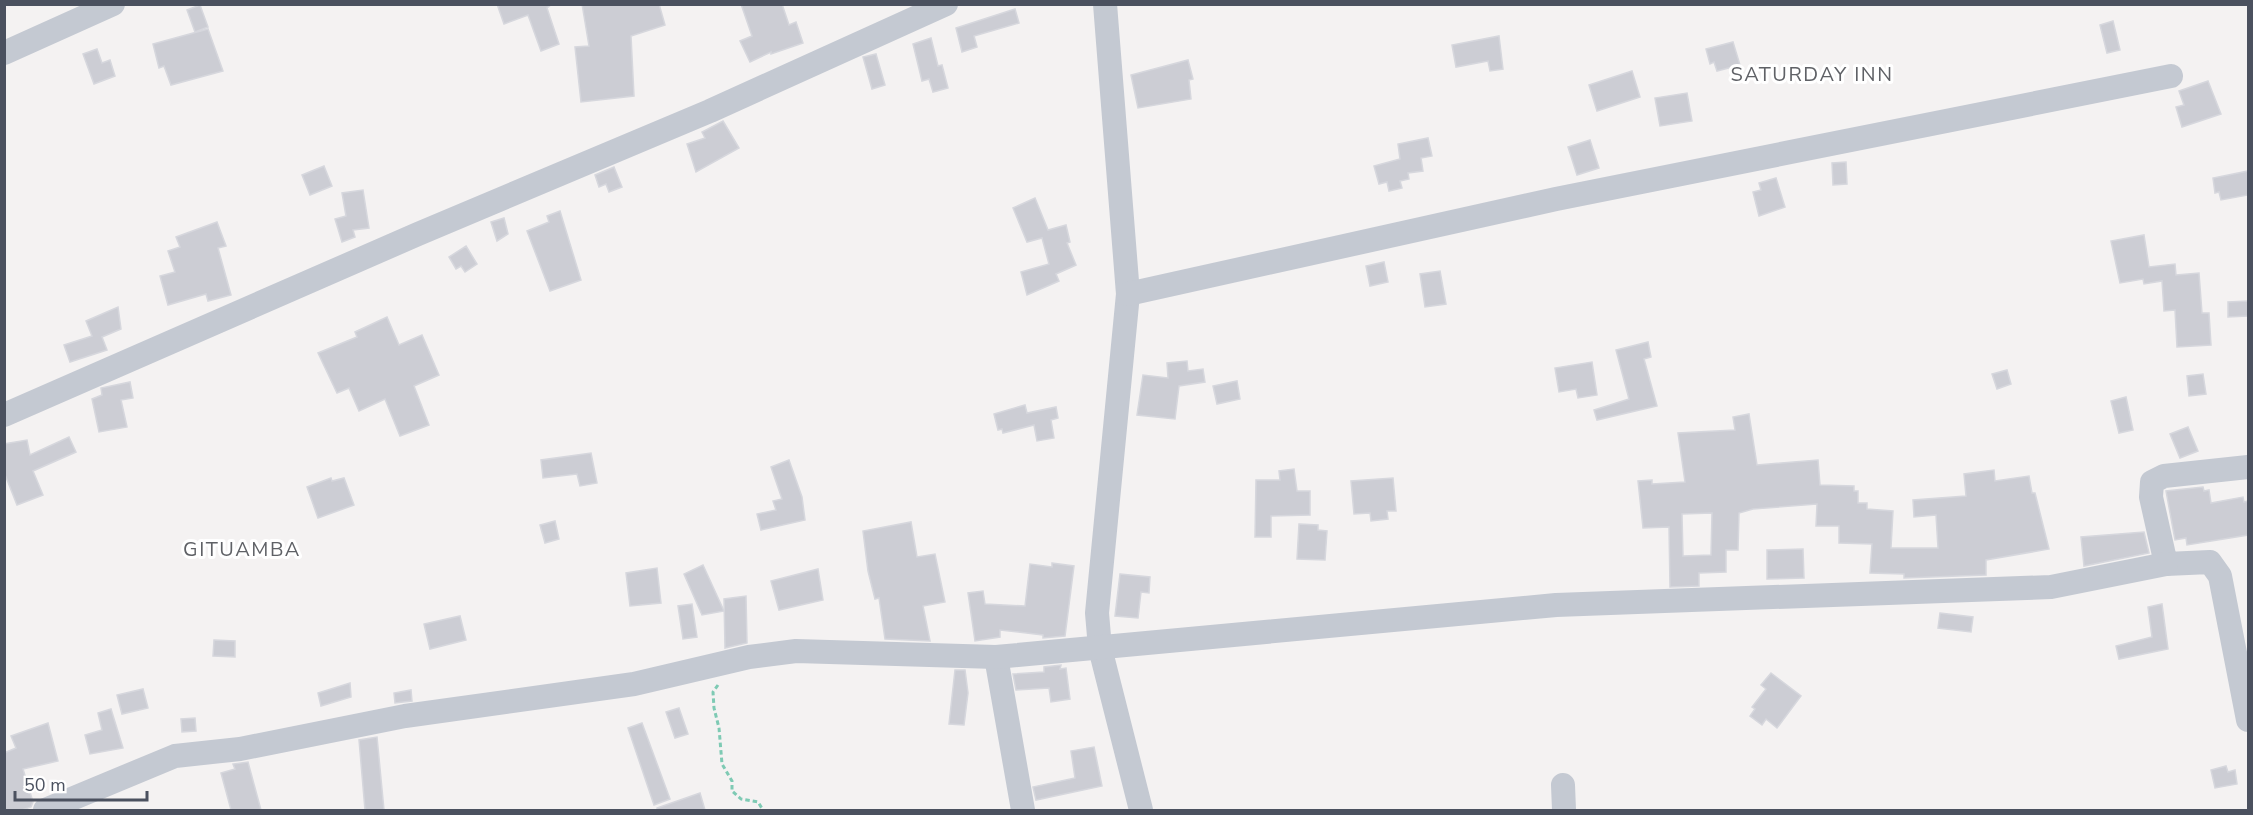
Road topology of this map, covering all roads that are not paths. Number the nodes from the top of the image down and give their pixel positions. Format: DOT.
graph roads {
  1 [pos="113,4"];
  2 [pos="946,4"];
  3 [pos="1105,4"];
  4 [pos="4,53"];
  5 [pos="2171,76"];
  6 [pos="1128,294"];
  7 [pos="4,415"];
  8 [pos="2248,467"];
  9 [pos="2166,564"];
  10 [pos="1100,648"];
  11 [pos="996,657"];
  12 [pos="2248,720"];
  13 [pos="1563,785"];
  14 [pos="45,810"];
  15 [pos="1023,810"];
  16 [pos="1141,810"];
  17 [pos="1564,810"];
  1 -- 4 [label="street"];
  2 -- 7 [label="street"];
  3 -- 6 [label="street"];
  5 -- 6 [label="street"];
  6 -- 10 [label="street"];
  8 -- 9 [label="street"];
  9 -- 10 [label="street"];
  9 -- 12 [label="street"];
  10 -- 11 [label="street"];
  10 -- 16 [label="street"];
  11 -- 14 [label="street"];
  11 -- 15 [label="street"];
  13 -- 17 [label="street"];
}
